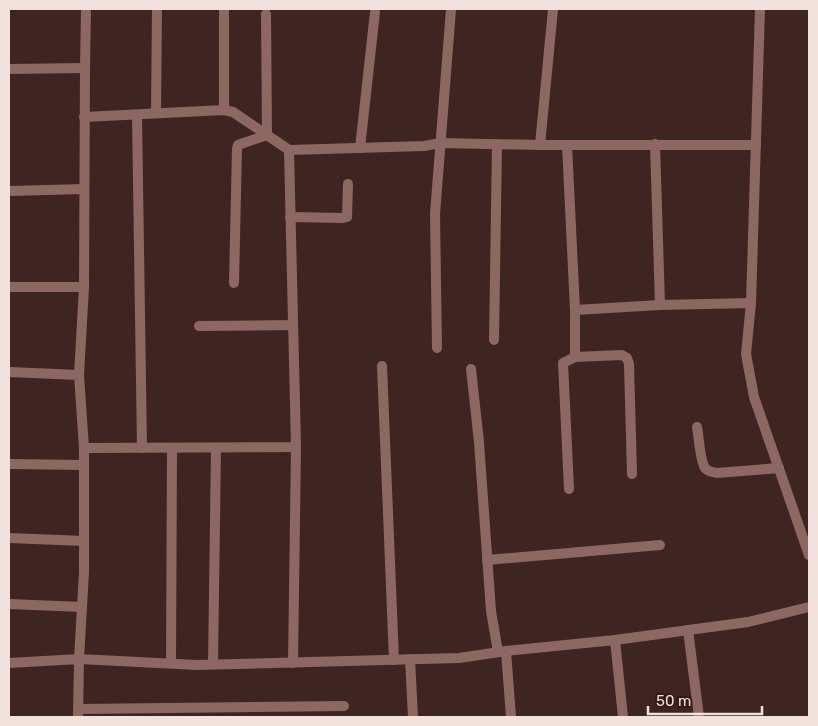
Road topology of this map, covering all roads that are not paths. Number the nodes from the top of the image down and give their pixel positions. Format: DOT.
graph roads {
  1 [pos="86,9"];
  2 [pos="157,9"];
  3 [pos="224,9"];
  4 [pos="452,9"];
  5 [pos="553,9"];
  6 [pos="760,9"];
  7 [pos="375,12"];
  8 [pos="266,14"];
  9 [pos="85,68"];
  10 [pos="9,69"];
  11 [pos="224,110"];
  12 [pos="156,114"];
  13 [pos="137,115"];
  14 [pos="84,117"];
  15 [pos="268,136"];
  16 [pos="441,143"];
  17 [pos="497,144"];
  18 [pos="655,144"];
  19 [pos="540,145"];
  20 [pos="568,145"];
  21 [pos="756,145"];
  22 [pos="360,148"];
  23 [pos="289,150"];
  24 [pos="348,184"];
  25 [pos="84,190"];
  26 [pos="9,191"];
  27 [pos="290,217"];
  28 [pos="234,283"];
  29 [pos="9,287"];
  30 [pos="84,287"];
  31 [pos="750,302"];
  32 [pos="660,305"];
  33 [pos="575,310"];
  34 [pos="293,325"];
  35 [pos="199,326"];
  36 [pos="494,340"];
  37 [pos="437,348"];
  38 [pos="575,356"];
  39 [pos="382,366"];
  40 [pos="471,368"];
  41 [pos="9,372"];
  42 [pos="79,375"];
  43 [pos="698,427"];
  44 [pos="296,447"];
  45 [pos="84,448"];
  46 [pos="142,448"];
  47 [pos="172,448"];
  48 [pos="216,448"];
  49 [pos="9,464"];
  50 [pos="84,465"];
  51 [pos="779,468"];
  52 [pos="632,474"];
  53 [pos="569,489"];
  54 [pos="9,538"];
  55 [pos="84,540"];
  56 [pos="660,545"];
  57 [pos="809,555"];
  58 [pos="487,560"];
  59 [pos="9,604"];
  60 [pos="82,607"];
  61 [pos="809,607"];
  62 [pos="688,630"];
  63 [pos="615,640"];
  64 [pos="502,652"];
  65 [pos="79,659"];
  66 [pos="394,660"];
  67 [pos="410,660"];
  68 [pos="9,663"];
  69 [pos="171,663"];
  70 [pos="293,663"];
  71 [pos="213,664"];
  72 [pos="344,706"];
  73 [pos="78,713"];
  74 [pos="413,717"];
  75 [pos="511,717"];
  76 [pos="623,717"];
  77 [pos="699,717"];
  1 -- 9 [label="street"];
  2 -- 12 [label="street"];
  3 -- 11 [label="street"];
  4 -- 16 [label="street"];
  5 -- 19 [label="street"];
  6 -- 21 [label="street"];
  7 -- 22 [label="street"];
  8 -- 15 [label="street"];
  9 -- 10 [label="street"];
  9 -- 14 [label="street"];
  11 -- 12 [label="street"];
  11 -- 15 [label="street"];
  12 -- 13 [label="street"];
  13 -- 14 [label="street"];
  13 -- 46 [label="street"];
  14 -- 25 [label="street"];
  15 -- 23 [label="street"];
  15 -- 28 [label="street"];
  16 -- 17 [label="street"];
  16 -- 22 [label="street"];
  16 -- 37 [label="street"];
  17 -- 19 [label="street"];
  17 -- 36 [label="street"];
  18 -- 20 [label="street"];
  18 -- 21 [label="street"];
  18 -- 32 [label="street"];
  19 -- 20 [label="street"];
  20 -- 33 [label="street"];
  21 -- 31 [label="street"];
  22 -- 23 [label="street"];
  23 -- 27 [label="street"];
  24 -- 27 [label="street"];
  25 -- 26 [label="street"];
  25 -- 30 [label="street"];
  27 -- 34 [label="street"];
  29 -- 30 [label="street"];
  30 -- 42 [label="street"];
  31 -- 32 [label="street"];
  31 -- 51 [label="street"];
  32 -- 33 [label="street"];
  33 -- 38 [label="street"];
  34 -- 35 [label="street"];
  34 -- 44 [label="street"];
  38 -- 52 [label="street"];
  38 -- 53 [label="street"];
  39 -- 66 [label="street"];
  40 -- 58 [label="street"];
  41 -- 42 [label="street"];
  42 -- 45 [label="street"];
  43 -- 51 [label="street"];
  44 -- 48 [label="street"];
  44 -- 70 [label="street"];
  45 -- 46 [label="street"];
  45 -- 50 [label="street"];
  46 -- 47 [label="street"];
  47 -- 48 [label="street"];
  47 -- 69 [label="street"];
  48 -- 71 [label="street"];
  49 -- 50 [label="street"];
  50 -- 55 [label="street"];
  51 -- 57 [label="street"];
  54 -- 55 [label="street"];
  55 -- 60 [label="street"];
  56 -- 58 [label="street"];
  58 -- 64 [label="street"];
  59 -- 60 [label="street"];
  60 -- 65 [label="street"];
  61 -- 62 [label="street"];
  62 -- 63 [label="street"];
  62 -- 77 [label="street"];
  63 -- 64 [label="street"];
  63 -- 76 [label="street"];
  64 -- 67 [label="street"];
  64 -- 75 [label="street"];
  65 -- 68 [label="street"];
  65 -- 69 [label="street"];
  65 -- 73 [label="street"];
  66 -- 67 [label="street"];
  66 -- 70 [label="street"];
  67 -- 74 [label="street"];
  69 -- 71 [label="street"];
  70 -- 71 [label="street"];
  72 -- 73 [label="street"];
}
